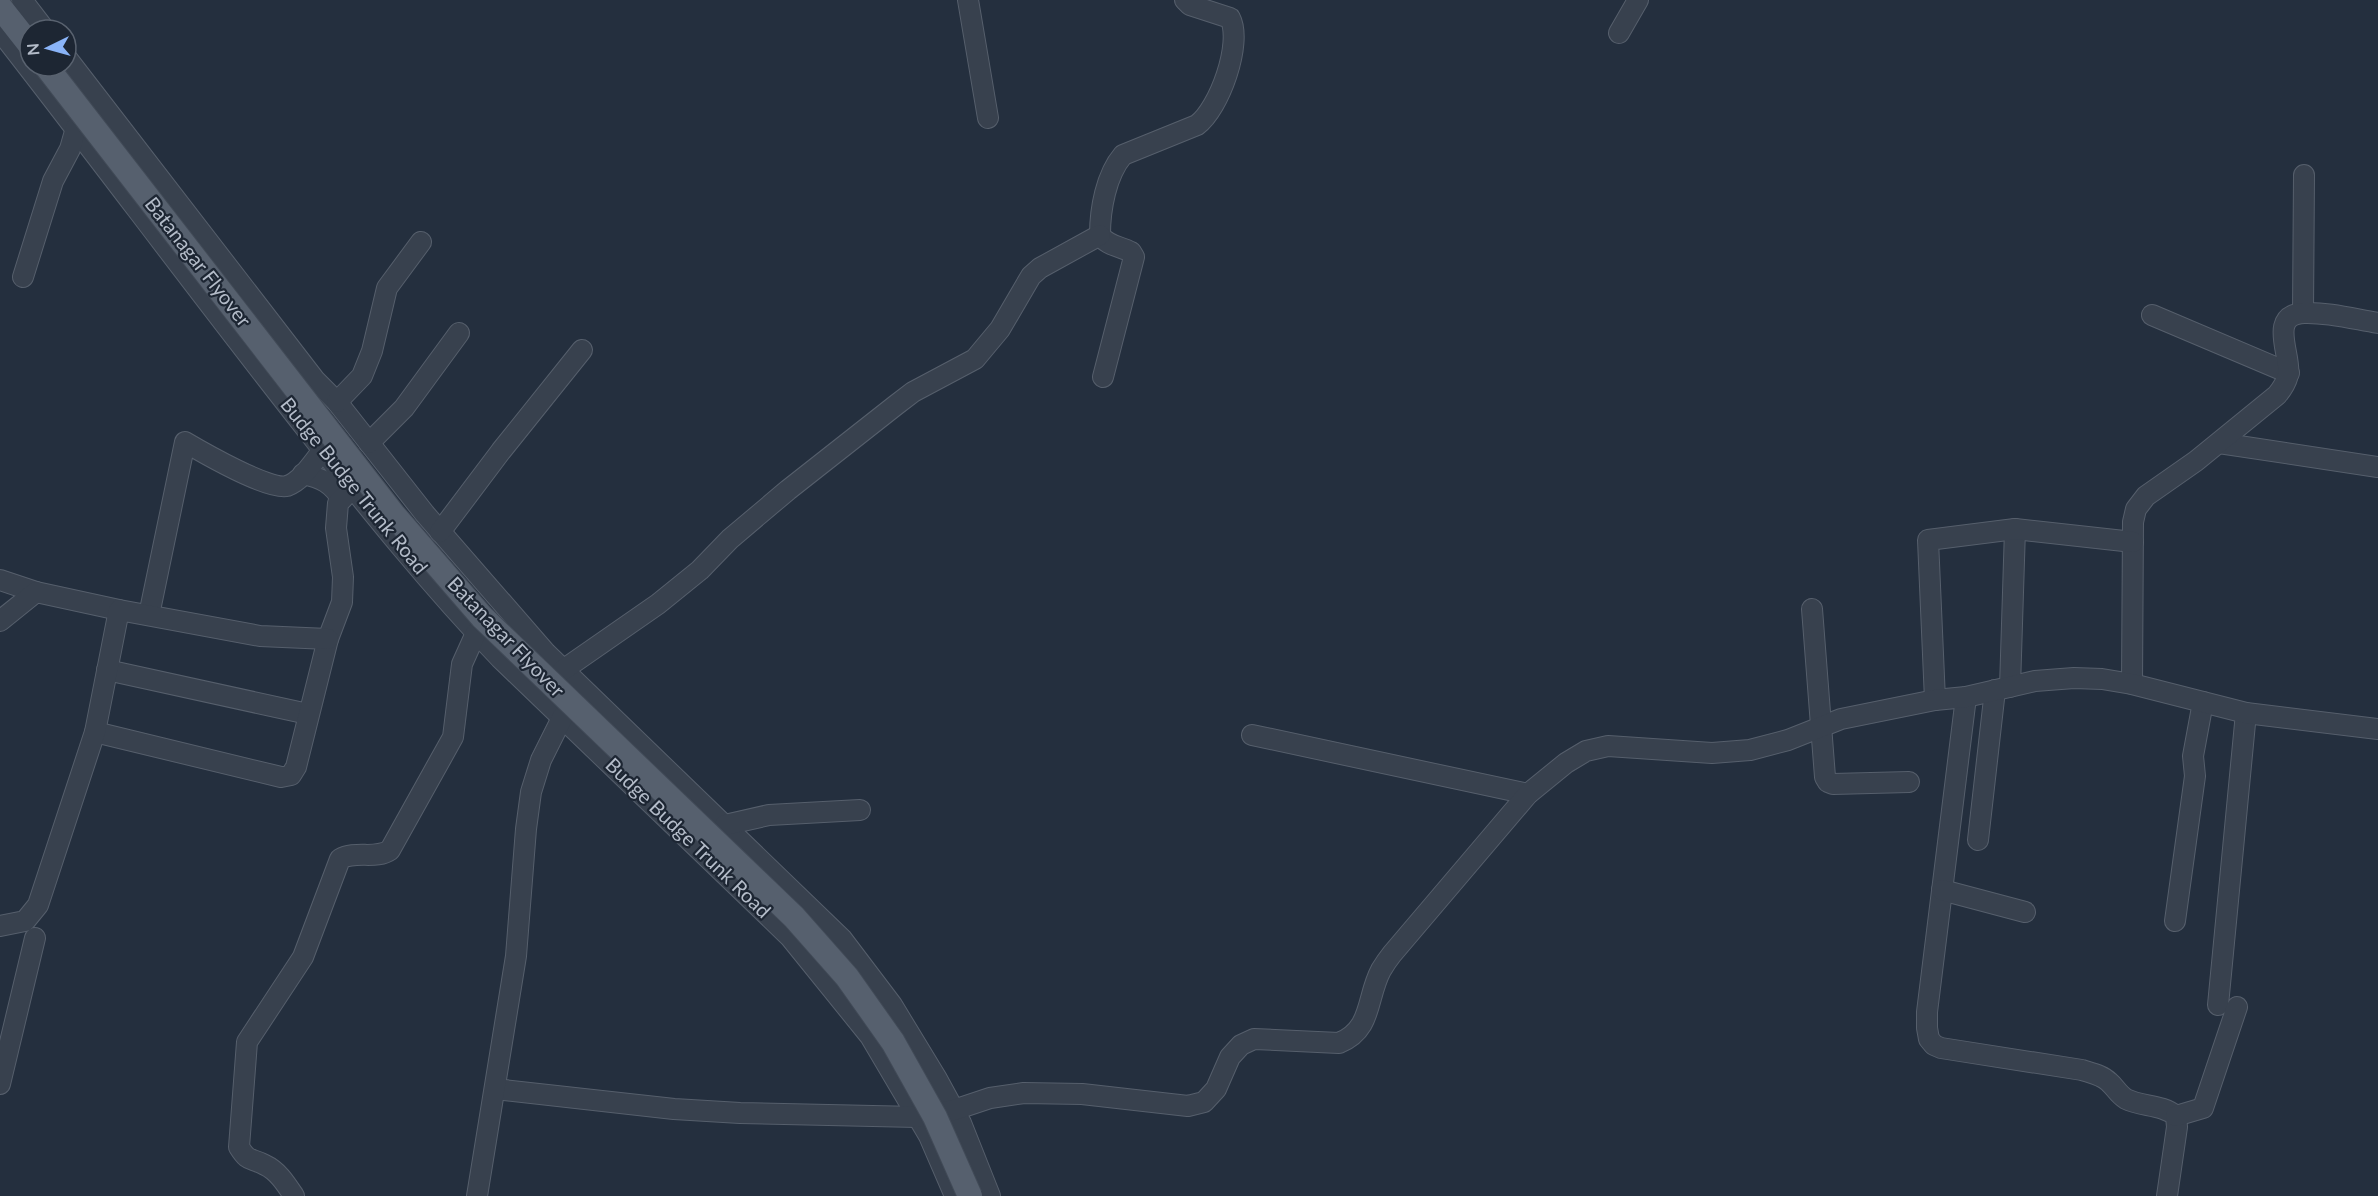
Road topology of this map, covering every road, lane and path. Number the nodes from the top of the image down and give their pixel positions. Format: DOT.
graph roads {
  1 [pos="22,0"];
  2 [pos="968,0"];
  3 [pos="1185,0"];
  4 [pos="1638,0"];
  5 [pos="0,7"];
  6 [pos="36,18"];
  7 [pos="18,30"];
  8 [pos="0,31"];
  9 [pos="1618,33"];
  10 [pos="78,73"];
  11 [pos="55,78"];
  12 [pos="988,118"];
  13 [pos="76,128"];
  14 [pos="2304,175"];
  15 [pos="1100,235"];
  16 [pos="421,242"];
  17 [pos="23,277"];
  18 [pos="2303,313"];
  19 [pos="2152,315"];
  20 [pos="2378,323"];
  21 [pos="459,333"];
  22 [pos="582,350"];
  23 [pos="2289,373"];
  24 [pos="1103,377"];
  25 [pos="337,402"];
  26 [pos="369,443"];
  27 [pos="2219,443"];
  28 [pos="323,450"];
  29 [pos="382,460"];
  30 [pos="2378,467"];
  31 [pos="303,474"];
  32 [pos="347,493"];
  33 [pos="2015,529"];
  34 [pos="440,532"];
  35 [pos="2133,542"];
  36 [pos="0,579"];
  37 [pos="36,592"];
  38 [pos="1812,609"];
  39 [pos="119,610"];
  40 [pos="148,615"];
  41 [pos="0,621"];
  42 [pos="476,633"];
  43 [pos="328,639"];
  44 [pos="107,670"];
  45 [pos="563,670"];
  46 [pos="2132,684"];
  47 [pos="2002,688"];
  48 [pos="1966,697"];
  49 [pos="1935,700"];
  50 [pos="2203,702"];
  51 [pos="2246,713"];
  52 [pos="308,714"];
  53 [pos="563,716"];
  54 [pos="1821,727"];
  55 [pos="2378,729"];
  56 [pos="95,732"];
  57 [pos="1252,735"];
  58 [pos="1909,782"];
  59 [pos="1528,794"];
  60 [pos="860,810"];
  61 [pos="725,825"];
  62 [pos="1978,840"];
  63 [pos="1942,890"];
  64 [pos="2025,912"];
  65 [pos="2175,921"];
  66 [pos="0,926"];
  67 [pos="35,938"];
  68 [pos="0,1084"];
  69 [pos="495,1089"];
  70 [pos="954,1110"];
  71 [pos="2176,1116"];
  72 [pos="917,1117"];
  73 [pos="294,1196"];
  74 [pos="477,1196"];
  75 [pos="955,1196"];
  76 [pos="970,1196"];
  77 [pos="990,1196"];
  78 [pos="2167,1196"];
  1 -- 6 [label="street"];
  2 -- 12 [label="street"];
  3 -- 15 [label="street"];
  4 -- 9 [label="street"];
  5 -- 7 [label="main road"];
  8 -- 13 [label="street, Budge Budge Trunk Road"];
  10 -- 25 [label="street, Budge Budge Trunk Road"];
  11 -- 76 [label="main road, Batanagar Flyover, bridge"];
  13 -- 17 [label="street"];
  13 -- 28 [label="street, Budge Budge Trunk Road"];
  14 -- 18 [label="street"];
  15 -- 24 [label="street"];
  15 -- 45 [label="street"];
  16 -- 25 [label="street"];
  18 -- 20 [label="street"];
  18 -- 23 [label="street"];
  19 -- 23 [label="street"];
  21 -- 26 [label="street"];
  22 -- 34 [label="street"];
  23 -- 27 [label="street"];
  25 -- 26 [label="street, Budge Budge Trunk Road"];
  26 -- 29 [label="street, Budge Budge Trunk Road"];
  27 -- 30 [label="street"];
  27 -- 35 [label="street"];
  28 -- 31 [label="street"];
  28 -- 32 [label="street, Budge Budge Trunk Road"];
  29 -- 32 [label="street"];
  29 -- 34 [label="street, Budge Budge Trunk Road"];
  31 -- 32 [label="street"];
  31 -- 40 [label="street"];
  32 -- 42 [label="street, Budge Budge Trunk Road"];
  32 -- 43 [label="street"];
  33 -- 35 [label="street"];
  33 -- 47 [label="street"];
  33 -- 49 [label="street"];
  34 -- 45 [label="street, Budge Budge Trunk Road"];
  35 -- 46 [label="street"];
  36 -- 37 [label="street"];
  37 -- 39 [label="street"];
  37 -- 41 [label="street"];
  38 -- 54 [label="street"];
  39 -- 40 [label="street"];
  39 -- 44 [label="street"];
  40 -- 43 [label="street"];
  42 -- 53 [label="street, Budge Budge Trunk Road"];
  42 -- 73 [label="street"];
  43 -- 52 [label="street"];
  44 -- 52 [label="street"];
  44 -- 56 [label="street"];
  45 -- 61 [label="street, Budge Budge Trunk Road"];
  46 -- 47 [label="street"];
  46 -- 50 [label="street"];
  47 -- 48 [label="street"];
  47 -- 62 [label="street"];
  48 -- 49 [label="street"];
  48 -- 63 [label="street"];
  49 -- 54 [label="street"];
  50 -- 51 [label="street"];
  50 -- 65 [label="street"];
  51 -- 55 [label="street"];
  51 -- 71 [label="street"];
  52 -- 56 [label="street"];
  53 -- 69 [label="street"];
  53 -- 72 [label="street, Budge Budge Trunk Road"];
  54 -- 58 [label="street"];
  54 -- 59 [label="street"];
  56 -- 66 [label="street"];
  57 -- 59 [label="street"];
  59 -- 70 [label="street"];
  60 -- 61 [label="street"];
  61 -- 70 [label="street, Budge Budge Trunk Road"];
  63 -- 64 [label="street"];
  63 -- 71 [label="street"];
  67 -- 68 [label="street"];
  69 -- 72 [label="street"];
  69 -- 74 [label="street"];
  70 -- 72 [label="street"];
  70 -- 77 [label="street, Budge Budge Trunk Road"];
  71 -- 78 [label="street"];
  72 -- 75 [label="street, Budge Budge Trunk Road"];
}
